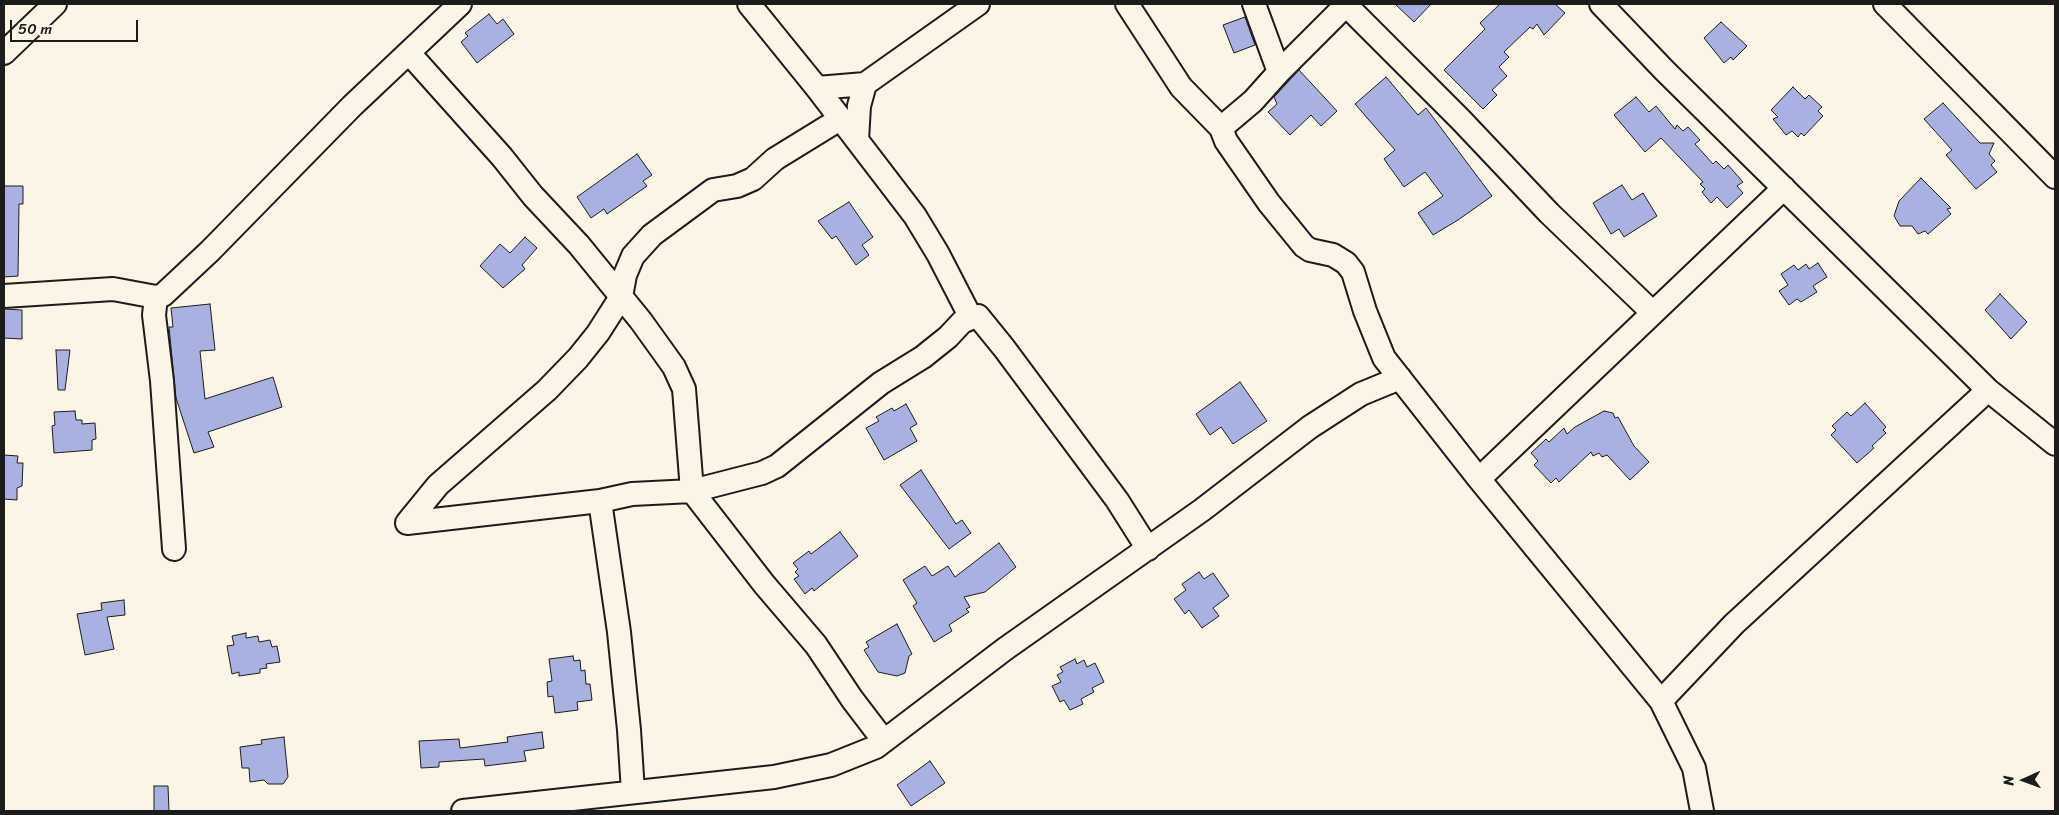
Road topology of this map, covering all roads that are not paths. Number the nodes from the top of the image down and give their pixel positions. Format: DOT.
graph roads {
  1 [pos="55,4"];
  2 [pos="460,4"];
  3 [pos="749,4"];
  4 [pos="978,4"];
  5 [pos="1127,4"];
  6 [pos="1254,4"];
  7 [pos="1347,4"];
  8 [pos="1601,4"];
  9 [pos="1885,4"];
  10 [pos="4,53"];
  11 [pos="409,53"];
  12 [pos="1279,72"];
  13 [pos="865,84"];
  14 [pos="817,88"];
  15 [pos="840,119"];
  16 [pos="1221,128"];
  17 [pos="857,140"];
  18 [pos="2055,177"];
  19 [pos="1784,188"];
  20 [pos="4,296"];
  21 [pos="156,297"];
  22 [pos="621,297"];
  23 [pos="1652,312"];
  24 [pos="971,318"];
  25 [pos="1400,378"];
  26 [pos="1988,390"];
  27 [pos="2055,444"];
  28 [pos="1479,478"];
  29 [pos="692,490"];
  30 [pos="600,501"];
  31 [pos="174,549"];
  32 [pos="1148,549"];
  33 [pos="1662,701"];
  34 [pos="884,741"];
  35 [pos="633,792"];
  36 [pos="464,811"];
  37 [pos="1702,811"];
  1 -- 10 [label="street"];
  2 -- 11 [label="street"];
  3 -- 14 [label="street"];
  4 -- 13 [label="street"];
  5 -- 16 [label="street"];
  6 -- 12 [label="street"];
  7 -- 12 [label="street"];
  7 -- 23 [label="street"];
  8 -- 19 [label="street"];
  9 -- 18 [label="street"];
  11 -- 21 [label="street"];
  11 -- 22 [label="street"];
  12 -- 16 [label="street"];
  13 -- 14 [label="street"];
  13 -- 17 [label="street"];
  14 -- 15 [label="street"];
  15 -- 17 [label="street"];
  15 -- 22 [label="street"];
  16 -- 25 [label="street"];
  17 -- 24 [label="street"];
  19 -- 23 [label="street"];
  19 -- 26 [label="street"];
  20 -- 21 [label="street"];
  21 -- 31 [label="street"];
  22 -- 29 [label="street"];
  22 -- 30 [label="street"];
  23 -- 28 [label="street"];
  24 -- 29 [label="street"];
  24 -- 32 [label="street"];
  25 -- 28 [label="street"];
  25 -- 32 [label="street"];
  26 -- 27 [label="street"];
  26 -- 33 [label="street"];
  28 -- 33 [label="street"];
  29 -- 30 [label="street"];
  29 -- 34 [label="street"];
  30 -- 35 [label="street"];
  32 -- 34 [label="street"];
  33 -- 37 [label="street"];
  34 -- 35 [label="street"];
  35 -- 36 [label="street"];
}
